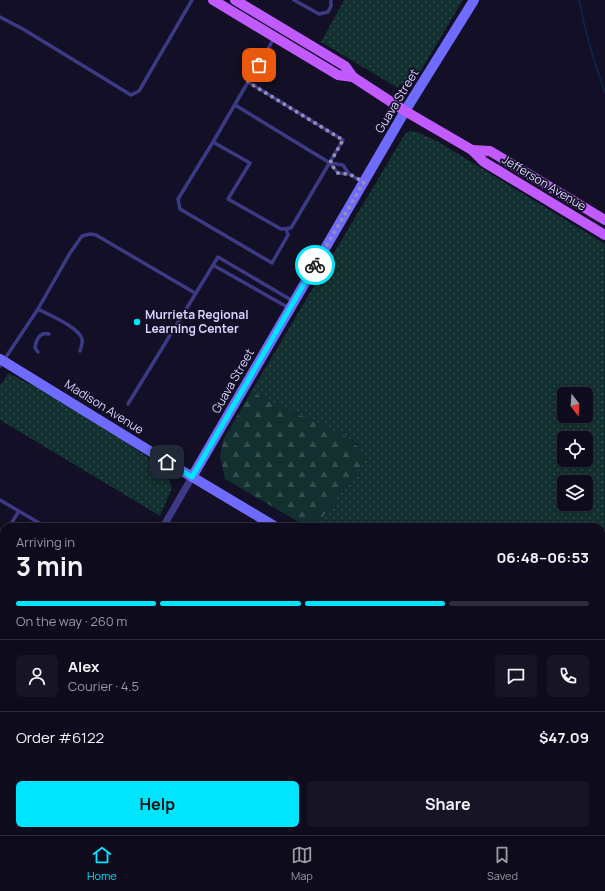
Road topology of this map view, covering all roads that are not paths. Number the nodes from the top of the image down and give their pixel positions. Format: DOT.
graph roads {
  1 [pos="192,0"];
  2 [pos="212,0"];
  3 [pos="235,0"];
  4 [pos="294,0"];
  5 [pos="331,0"];
  6 [pos="474,0"];
  7 [pos="0,17"];
  8 [pos="274,37"];
  9 [pos="259,65"];
  10 [pos="353,77"];
  11 [pos="248,82"];
  12 [pos="235,105"];
  13 [pos="405,111"];
  14 [pos="213,142"];
  15 [pos="472,150"];
  16 [pos="330,163"];
  17 [pos="349,174"];
  18 [pos="364,182"];
  19 [pos="605,220"];
  20 [pos="286,229"];
  21 [pos="605,235"];
  22 [pos="213,265"];
  23 [pos="196,293"];
  24 [pos="292,305"];
  25 [pos="38,309"];
  26 [pos="50,334"];
  27 [pos="80,351"];
  28 [pos="38,352"];
  29 [pos="1,362"];
  30 [pos="128,404"];
  31 [pos="192,477"];
  32 [pos="0,500"];
  33 [pos="19,511"];
  34 [pos="12,523"];
  35 [pos="39,523"];
  36 [pos="165,523"];
  37 [pos="269,523"];
  1 -- 7 [label="lane"];
  2 -- 8 [label="main road, Jefferson Avenue"];
  3 -- 10 [label="main road, Jefferson Avenue"];
  4 -- 5 [label="lane"];
  6 -- 13 [label="street, Guava Street"];
  8 -- 9 [label="lane"];
  8 -- 10 [label="main road, Jefferson Avenue"];
  9 -- 11 [label="lane"];
  9 -- 11 [label="lane"];
  10 -- 13 [label="main road, Jefferson Avenue"];
  11 -- 12 [label="lane"];
  11 -- 16 [label="lane"];
  12 -- 14 [label="lane"];
  12 -- 16 [label="lane"];
  13 -- 15 [label="main road, Jefferson Avenue"];
  13 -- 18 [label="street, Guava Street"];
  14 -- 20 [label="lane"];
  14 -- 20 [label="lane"];
  15 -- 19 [label="main road, Jefferson Avenue"];
  15 -- 21 [label="main road, Jefferson Avenue"];
  16 -- 17 [label="lane"];
  16 -- 17 [label="lane"];
  16 -- 20 [label="lane"];
  17 -- 18 [label="lane"];
  18 -- 24 [label="street, Guava Street"];
  22 -- 23 [label="lane"];
  22 -- 24 [label="lane"];
  22 -- 24 [label="lane"];
  23 -- 25 [label="lane"];
  23 -- 30 [label="lane"];
  24 -- 31 [label="street, Guava Street"];
  25 -- 27 [label="lane"];
  25 -- 29 [label="lane"];
  26 -- 28 [label="lane"];
  29 -- 31 [label="street, Madison Avenue"];
  31 -- 36 [label="street, Guava Street"];
  31 -- 37 [label="street, Madison Avenue"];
  32 -- 33 [label="lane"];
  33 -- 34 [label="lane"];
  33 -- 35 [label="lane"];
}
